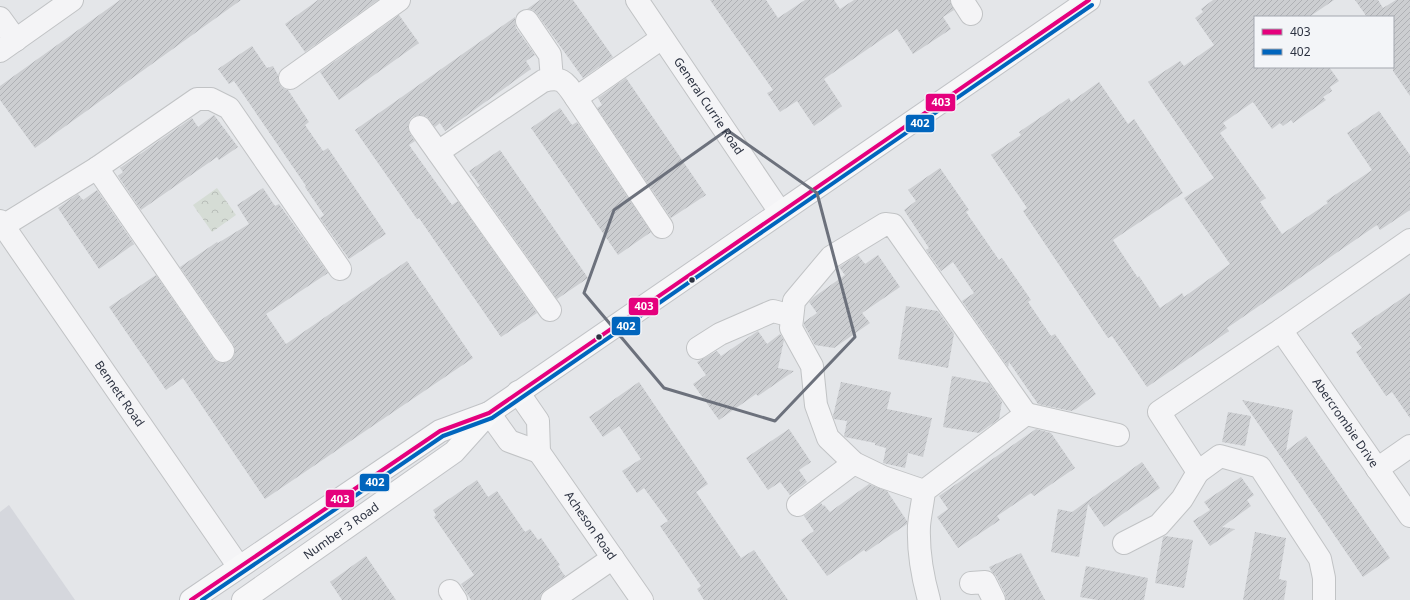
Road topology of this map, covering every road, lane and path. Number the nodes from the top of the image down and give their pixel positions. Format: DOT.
graph roads {
  1 [pos="72,0"];
  2 [pos="399,0"];
  3 [pos="637,0"];
  4 [pos="1089,0"];
  5 [pos="0,18"];
  6 [pos="527,21"];
  7 [pos="662,38"];
  8 [pos="8,46"];
  9 [pos="290,78"];
  10 [pos="552,78"];
  11 [pos="576,98"];
  12 [pos="420,127"];
  13 [pos="438,152"];
  14 [pos="97,168"];
  15 [pos="780,212"];
  16 [pos="2,223"];
  17 [pos="662,227"];
  18 [pos="1410,240"];
  19 [pos="340,269"];
  20 [pos="550,310"];
  21 [pos="792,316"];
  22 [pos="1281,330"];
  23 [pos="698,348"];
  24 [pos="223,351"];
  25 [pos="518,392"];
  26 [pos="489,412"];
  27 [pos="1026,414"];
  28 [pos="1118,435"];
  29 [pos="1410,446"];
  30 [pos="539,452"];
  31 [pos="854,463"];
  32 [pos="1377,469"];
  33 [pos="1198,472"];
  34 [pos="924,491"];
  35 [pos="798,505"];
  36 [pos="1410,516"];
  37 [pos="1124,543"];
  38 [pos="613,558"];
  39 [pos="239,567"];
  40 [pos="971,583"];
  41 [pos="191,600"];
  42 [pos="230,600"];
  43 [pos="244,600"];
  44 [pos="552,600"];
  45 [pos="642,600"];
  46 [pos="929,600"];
  47 [pos="994,600"];
  48 [pos="1324,600"];
  1 -- 8 [label="street"];
  2 -- 9 [label="street"];
  3 -- 7 [label="street, General Currie Road"];
  4 -- 15 [label="main road, Number 3 Road"];
  5 -- 8 [label="street"];
  6 -- 10 [label="street"];
  7 -- 11 [label="street"];
  7 -- 15 [label="street, General Currie Road"];
  10 -- 11 [label="street"];
  10 -- 13 [label="street"];
  11 -- 17 [label="street"];
  12 -- 13 [label="street"];
  13 -- 20 [label="street"];
  14 -- 16 [label="street"];
  14 -- 19 [label="street"];
  14 -- 24 [label="street"];
  15 -- 25 [label="main road, Number 3 Road"];
  16 -- 39 [label="street, Bennett Road"];
  18 -- 22 [label="street"];
  21 -- 23 [label="street"];
  21 -- 27 [label="street"];
  21 -- 31 [label="street"];
  22 -- 32 [label="street, Abercrombie Drive"];
  22 -- 33 [label="street"];
  25 -- 26 [label="main road, Number 3 Road"];
  25 -- 30 [label="street"];
  26 -- 30 [label="street"];
  26 -- 39 [label="main road, Number 3 Road"];
  26 -- 43 [label="main road, Number 3 Road"];
  27 -- 28 [label="street"];
  27 -- 34 [label="street"];
  29 -- 32 [label="street"];
  30 -- 38 [label="street, Acheson Road"];
  31 -- 34 [label="street"];
  31 -- 35 [label="street"];
  32 -- 36 [label="street, Abercrombie Drive"];
  33 -- 37 [label="street"];
  33 -- 48 [label="street"];
  34 -- 46 [label="street"];
  38 -- 44 [label="street"];
  38 -- 45 [label="street, Acheson Road"];
  39 -- 41 [label="main road, Number 3 Road"];
  39 -- 42 [label="main road"];
  40 -- 47 [label="street"];
}
